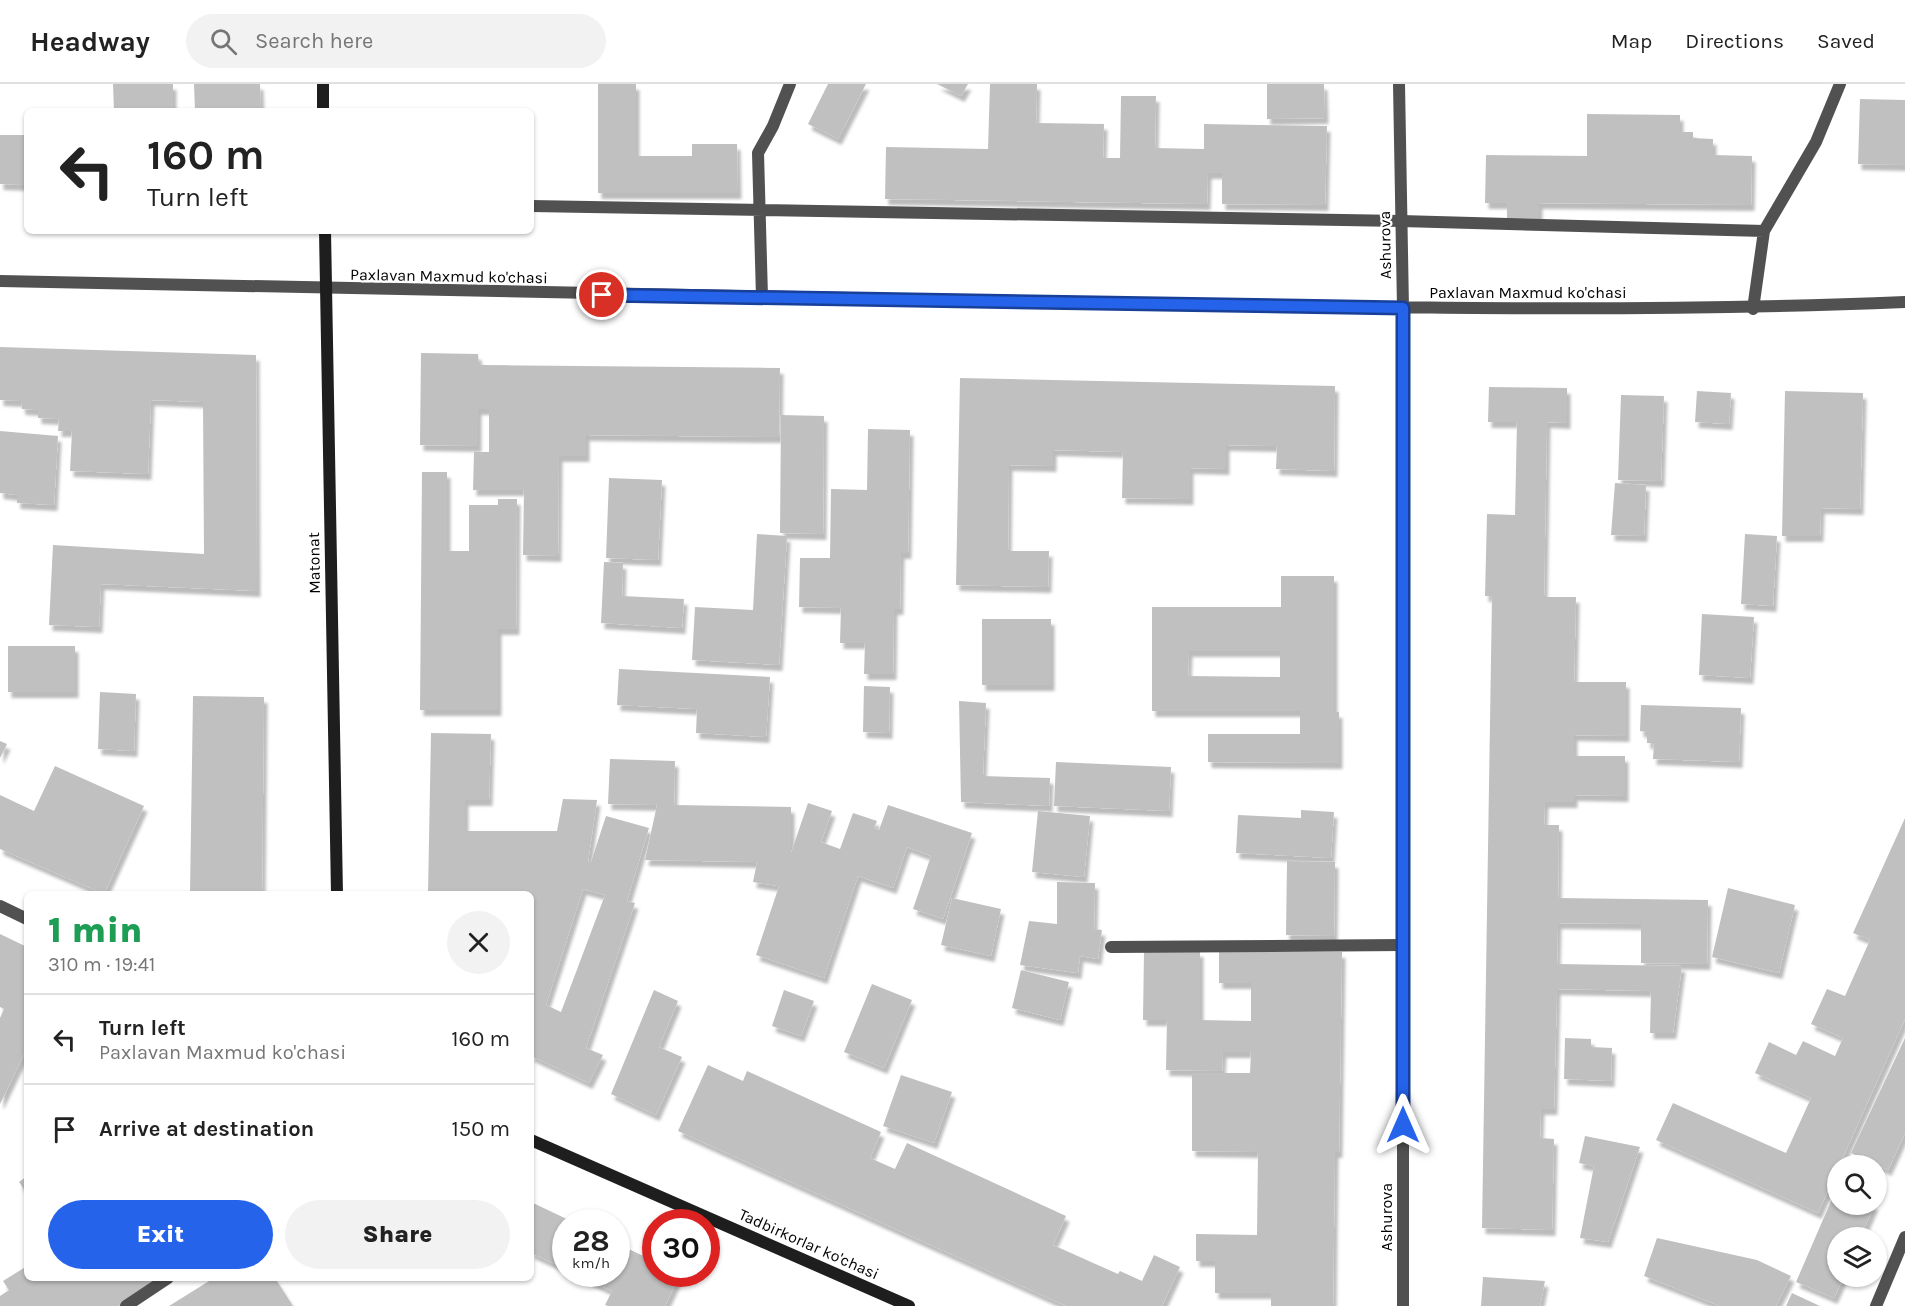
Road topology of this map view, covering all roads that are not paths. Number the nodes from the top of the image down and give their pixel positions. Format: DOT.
graph roads {
  1 [pos="323,84"];
  2 [pos="790,84"];
  3 [pos="1400,84"];
  4 [pos="1840,84"];
  5 [pos="323,108"];
  6 [pos="534,206"];
  7 [pos="758,209"];
  8 [pos="1401,221"];
  9 [pos="1764,231"];
  10 [pos="325,234"];
  11 [pos="0,281"];
  12 [pos="326,291"];
  13 [pos="762,297"];
  14 [pos="1905,302"];
  15 [pos="1403,308"];
  16 [pos="1753,309"];
  17 [pos="336,891"];
  18 [pos="0,906"];
  19 [pos="24,918"];
  20 [pos="1403,945"];
  21 [pos="1111,947"];
  22 [pos="534,1141"];
  23 [pos="1903,1245"];
  24 [pos="164,1281"];
  25 [pos="904,1305"];
  26 [pos="126,1306"];
  27 [pos="1403,1306"];
  28 [pos="1876,1306"];
  1 -- 5 [label="main road"];
  2 -- 7 [label="street"];
  3 -- 8 [label="street, Ashurova"];
  4 -- 9 [label="street"];
  6 -- 7 [label="street"];
  7 -- 8 [label="street"];
  7 -- 13 [label="street"];
  8 -- 9 [label="street"];
  8 -- 15 [label="street, Ashurova"];
  9 -- 16 [label="street"];
  10 -- 12 [label="main road, Matonat"];
  11 -- 12 [label="street, Paxlavan Maxmud ko'chasi"];
  12 -- 13 [label="street, Paxlavan Maxmud ko'chasi"];
  12 -- 17 [label="main road, Matonat"];
  13 -- 15 [label="street, Paxlavan Maxmud ko'chasi"];
  14 -- 16 [label="street, Paxlavan Maxmud ko'chasi"];
  15 -- 16 [label="street, Paxlavan Maxmud ko'chasi"];
  15 -- 20 [label="street, Ashurova"];
  18 -- 19 [label="street"];
  20 -- 21 [label="street"];
  20 -- 27 [label="street, Ashurova"];
  22 -- 25 [label="main road, Tadbirkorlar ko'chasi"];
  23 -- 28 [label="street"];
  24 -- 26 [label="street"];
}
